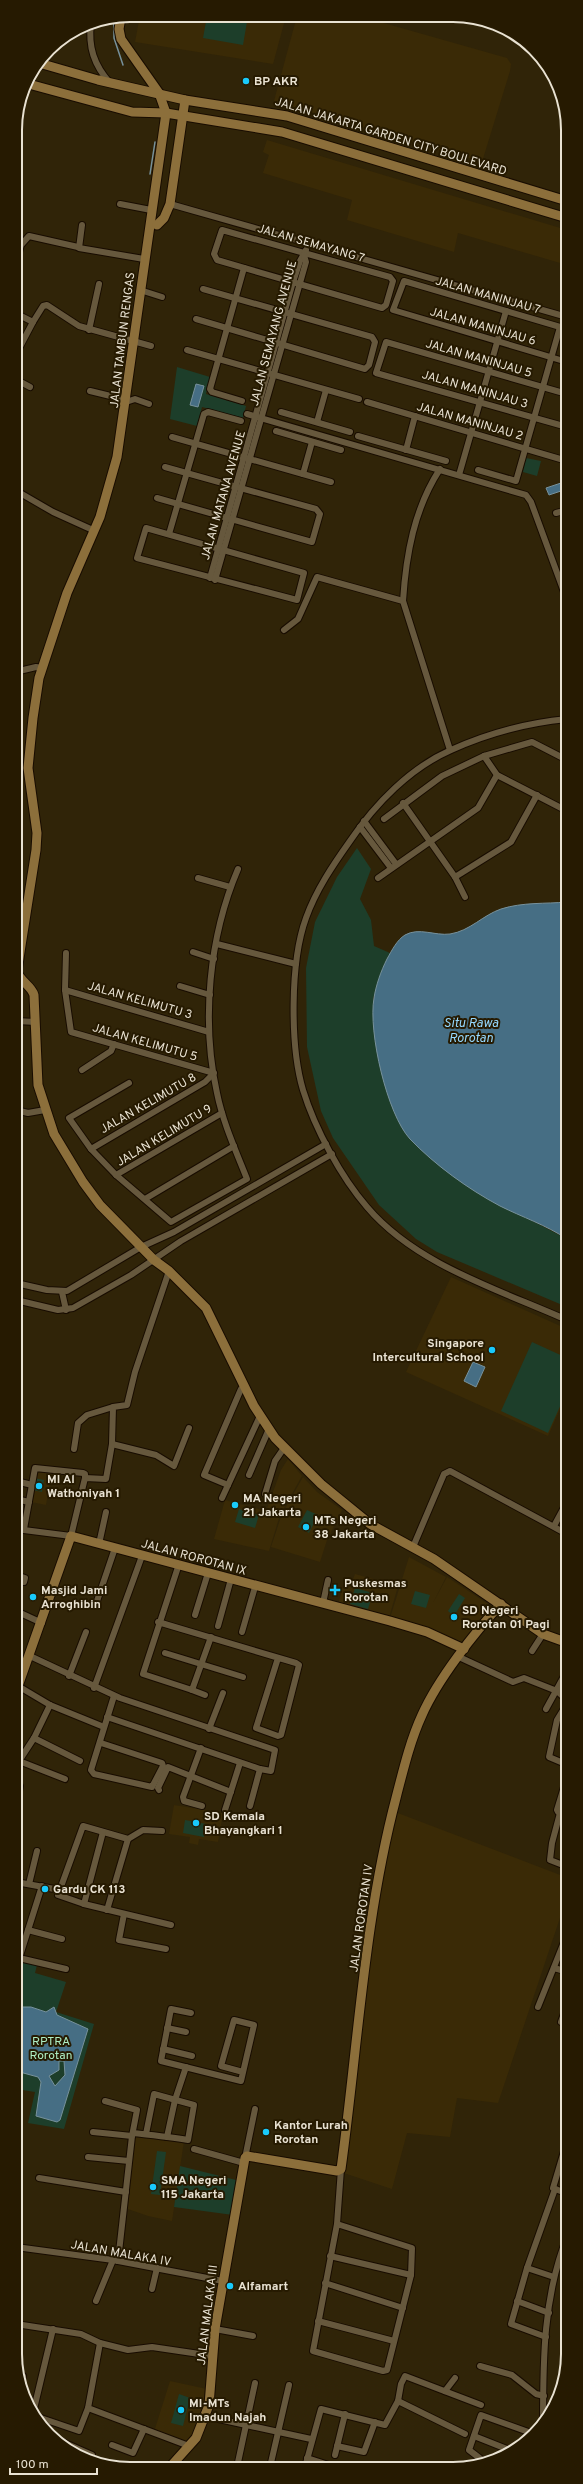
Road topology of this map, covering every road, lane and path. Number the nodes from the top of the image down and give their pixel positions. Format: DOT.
graph roads {
  1 [pos="121,23"];
  2 [pos="91,30"];
  3 [pos="44,64"];
  4 [pos="110,83"];
  5 [pos="32,85"];
  6 [pos="159,94"];
  7 [pos="186,100"];
  8 [pos="166,113"];
  9 [pos="183,116"];
  10 [pos="561,199"];
  11 [pos="120,204"];
  12 [pos="170,204"];
  13 [pos="151,210"];
  14 [pos="561,216"];
  15 [pos="82,225"];
  16 [pos="157,225"];
  17 [pos="22,243"];
  18 [pos="308,243"];
  19 [pos="78,247"];
  20 [pos="305,254"];
  21 [pos="142,259"];
  22 [pos="244,268"];
  23 [pos="293,282"];
  24 [pos="403,282"];
  25 [pos="99,284"];
  26 [pos="300,284"];
  27 [pos="203,289"];
  28 [pos="140,290"];
  29 [pos="162,297"];
  30 [pos="235,298"];
  31 [pos="285,312"];
  32 [pos="508,312"];
  33 [pos="292,314"];
  34 [pos="561,315"];
  35 [pos="22,316"];
  36 [pos="196,320"];
  37 [pos="33,322"];
  38 [pos="560,327"];
  39 [pos="226,328"];
  40 [pos="89,330"];
  41 [pos="131,340"];
  42 [pos="499,342"];
  43 [pos="22,343"];
  44 [pos="280,343"];
  45 [pos="151,346"];
  46 [pos="187,350"];
  47 [pos="551,357"];
  48 [pos="218,358"];
  49 [pos="561,360"];
  50 [pos="272,373"];
  51 [pos="376,373"];
  52 [pos="491,373"];
  53 [pos="22,383"];
  54 [pos="30,387"];
  55 [pos="542,388"];
  56 [pos="326,390"];
  57 [pos="90,391"];
  58 [pos="561,393"];
  59 [pos="359,399"];
  60 [pos="124,400"];
  61 [pos="242,401"];
  62 [pos="367,402"];
  63 [pos="482,403"];
  64 [pos="149,404"];
  65 [pos="281,412"];
  66 [pos="247,414"];
  67 [pos="415,416"];
  68 [pos="259,418"];
  69 [pos="534,418"];
  70 [pos="241,421"];
  71 [pos="317,422"];
  72 [pos="561,425"];
  73 [pos="276,431"];
  74 [pos="350,432"];
  75 [pos="473,433"];
  76 [pos="358,436"];
  77 [pos="172,437"];
  78 [pos="312,442"];
  79 [pos="195,444"];
  80 [pos="525,448"];
  81 [pos="341,450"];
  82 [pos="406,450"];
  83 [pos="248,458"];
  84 [pos="561,459"];
  85 [pos="446,461"];
  86 [pos="165,467"];
  87 [pos="440,469"];
  88 [pos="478,470"];
  89 [pos="186,473"];
  90 [pos="304,474"];
  91 [pos="461,475"];
  92 [pos="331,482"];
  93 [pos="239,488"];
  94 [pos="22,494"];
  95 [pos="157,498"];
  96 [pos="178,504"];
  97 [pos="561,512"];
  98 [pos="556,513"];
  99 [pos="230,519"];
  100 [pos="90,530"];
  101 [pos="169,534"];
  102 [pos="222,549"];
  103 [pos="213,579"];
  104 [pos="561,584"];
  105 [pos="403,602"];
  106 [pos="284,630"];
  107 [pos="39,668"];
  108 [pos="22,671"];
  109 [pos="561,720"];
  110 [pos="450,750"];
  111 [pos="484,756"];
  112 [pos="561,757"];
  113 [pos="498,775"];
  114 [pos="537,795"];
  115 [pos="403,803"];
  116 [pos="561,808"];
  117 [pos="384,819"];
  118 [pos="362,824"];
  119 [pos="430,841"];
  120 [pos="394,866"];
  121 [pos="238,869"];
  122 [pos="455,877"];
  123 [pos="198,878"];
  124 [pos="378,878"];
  125 [pos="230,887"];
  126 [pos="465,897"];
  127 [pos="22,922"];
  128 [pos="217,944"];
  129 [pos="192,952"];
  130 [pos="66,953"];
  131 [pos="214,959"];
  132 [pos="296,964"];
  133 [pos="22,983"];
  134 [pos="180,986"];
  135 [pos="65,990"];
  136 [pos="210,995"];
  137 [pos="22,1021"];
  138 [pos="36,1022"];
  139 [pos="209,1032"];
  140 [pos="114,1044"];
  141 [pos="82,1070"];
  142 [pos="214,1073"];
  143 [pos="130,1083"];
  144 [pos="42,1111"];
  145 [pos="22,1112"];
  146 [pos="222,1113"];
  147 [pos="326,1144"];
  148 [pos="234,1146"];
  149 [pos="91,1149"];
  150 [pos="332,1154"];
  151 [pos="116,1175"];
  152 [pos="145,1198"];
  153 [pos="174,1232"];
  154 [pos="181,1241"];
  155 [pos="141,1247"];
  156 [pos="154,1260"];
  157 [pos="166,1275"];
  158 [pos="22,1284"];
  159 [pos="62,1292"];
  160 [pos="22,1301"];
  161 [pos="66,1310"];
  162 [pos="561,1317"];
  163 [pos="243,1387"];
  164 [pos="113,1407"];
  165 [pos="260,1416"];
  166 [pos="189,1428"];
  167 [pos="268,1429"];
  168 [pos="112,1444"];
  169 [pos="284,1448"];
  170 [pos="74,1449"];
  171 [pos="249,1475"];
  172 [pos="85,1478"];
  173 [pos="22,1482"];
  174 [pos="32,1485"];
  175 [pos="228,1485"];
  176 [pos="265,1494"];
  177 [pos="222,1498"];
  178 [pos="22,1500"];
  179 [pos="29,1502"];
  180 [pos="106,1512"];
  181 [pos="561,1514"];
  182 [pos="554,1526"];
  183 [pos="24,1529"];
  184 [pos="561,1530"];
  185 [pos="71,1536"];
  186 [pos="99,1544"];
  187 [pos="413,1547"];
  188 [pos="115,1548"];
  189 [pos="142,1556"];
  190 [pos="179,1564"];
  191 [pos="208,1573"];
  192 [pos="22,1577"];
  193 [pos="232,1579"];
  194 [pos="328,1580"];
  195 [pos="24,1582"];
  196 [pos="255,1587"];
  197 [pos="97,1601"];
  198 [pos="322,1603"];
  199 [pos="501,1604"];
  200 [pos="22,1614"];
  201 [pos="195,1615"];
  202 [pos="158,1622"];
  203 [pos="42,1623"];
  204 [pos="218,1626"];
  205 [pos="86,1632"];
  206 [pos="242,1632"];
  207 [pos="543,1634"];
  208 [pos="211,1637"];
  209 [pos="561,1640"];
  210 [pos="532,1651"];
  211 [pos="165,1653"];
  212 [pos="462,1653"];
  213 [pos="30,1656"];
  214 [pos="278,1658"];
  215 [pos="201,1666"];
  216 [pos="22,1674"];
  217 [pos="69,1676"];
  218 [pos="243,1677"];
  219 [pos="561,1683"];
  220 [pos="94,1688"];
  221 [pos="22,1689"];
  222 [pos="192,1690"];
  223 [pos="557,1691"];
  224 [pos="223,1694"];
  225 [pos="111,1695"];
  226 [pos="206,1695"];
  227 [pos="561,1695"];
  228 [pos="50,1705"];
  229 [pos="546,1708"];
  230 [pos="561,1713"];
  231 [pos="107,1717"];
  232 [pos="104,1727"];
  233 [pos="209,1729"];
  234 [pos="34,1738"];
  235 [pos="101,1743"];
  236 [pos="201,1748"];
  237 [pos="22,1756"];
  238 [pos="80,1761"];
  239 [pos="22,1762"];
  240 [pos="561,1762"];
  241 [pos="240,1763"];
  242 [pos="260,1770"];
  243 [pos="191,1775"];
  244 [pos="65,1780"];
  245 [pos="159,1790"];
  246 [pos="231,1792"];
  247 [pos="561,1797"];
  248 [pos="202,1806"];
  249 [pos="250,1806"];
  250 [pos="225,1810"];
  251 [pos="560,1813"];
  252 [pos="104,1832"];
  253 [pos="162,1832"];
  254 [pos="128,1839"];
  255 [pos="37,1851"];
  256 [pos="561,1864"];
  257 [pos="22,1883"];
  258 [pos="29,1884"];
  259 [pos="42,1886"];
  260 [pos="60,1890"];
  261 [pos="84,1904"];
  262 [pos="107,1910"];
  263 [pos="124,1914"];
  264 [pos="171,1925"];
  265 [pos="28,1930"];
  266 [pos="62,1939"];
  267 [pos="22,1949"];
  268 [pos="166,1949"];
  269 [pos="561,1950"];
  270 [pos="22,1959"];
  271 [pos="66,1968"];
  272 [pos="554,1968"];
  273 [pos="561,1970"];
  274 [pos="538,2007"];
  275 [pos="190,2013"];
  276 [pos="167,2028"];
  277 [pos="186,2032"];
  278 [pos="163,2049"];
  279 [pos="192,2056"];
  280 [pos="186,2067"];
  281 [pos="243,2072"];
  282 [pos="175,2100"];
  283 [pos="105,2101"];
  284 [pos="255,2109"];
  285 [pos="93,2132"];
  286 [pos="133,2134"];
  287 [pos="146,2134"];
  288 [pos="167,2137"];
  289 [pos="194,2149"];
  290 [pos="88,2157"];
  291 [pos="245,2159"];
  292 [pos="129,2161"];
  293 [pos="561,2163"];
  294 [pos="560,2166"];
  295 [pos="341,2169"];
  296 [pos="39,2178"];
  297 [pos="555,2190"];
  298 [pos="126,2192"];
  299 [pos="561,2192"];
  300 [pos="337,2224"];
  301 [pos="22,2248"];
  302 [pos="330,2256"];
  303 [pos="561,2256"];
  304 [pos="115,2261"];
  305 [pos="157,2268"];
  306 [pos="528,2268"];
  307 [pos="411,2275"];
  308 [pos="554,2277"];
  309 [pos="223,2281"];
  310 [pos="325,2283"];
  311 [pos="152,2289"];
  312 [pos="96,2301"];
  313 [pos="517,2301"];
  314 [pos="402,2308"];
  315 [pos="550,2313"];
  316 [pos="318,2321"];
  317 [pos="22,2325"];
  318 [pos="53,2329"];
  319 [pos="215,2330"];
  320 [pos="252,2336"];
  321 [pos="546,2337"];
  322 [pos="394,2341"];
  323 [pos="100,2343"];
  324 [pos="213,2356"];
  325 [pos="480,2366"];
  326 [pos="455,2378"];
  327 [pos="255,2383"];
  328 [pos="289,2385"];
  329 [pos="446,2391"];
  330 [pos="544,2396"];
  331 [pos="398,2401"];
  332 [pos="35,2405"];
  333 [pos="481,2405"];
  334 [pos="88,2408"];
  335 [pos="543,2411"];
  336 [pos="344,2414"];
  337 [pos="205,2416"];
  338 [pos="43,2419"];
  339 [pos="375,2422"];
  340 [pos="246,2424"];
  341 [pos="144,2429"];
  342 [pos="278,2430"];
  343 [pos="527,2432"];
  344 [pos="465,2434"];
  345 [pos="474,2436"];
  346 [pos="311,2439"];
  347 [pos="112,2445"];
  348 [pos="189,2446"];
  349 [pos="337,2446"];
  350 [pos="76,2448"];
  351 [pos="506,2449"];
  352 [pos="89,2454"];
  353 [pos="335,2455"];
  354 [pos="307,2458"];
  355 [pos="479,2459"];
  356 [pos="175,2462"];
  357 [pos="238,2462"];
  358 [pos="271,2462"];
  359 [pos="306,2462"];
  360 [pos="316,2462"];
  1 -- 6 [label="street, JALAN TAMBUN RENGAS"];
  2 -- 4 [label="street"];
  3 -- 4 [label="street, JALAN JAKARTA GARDEN CITY BOULEVARD"];
  4 -- 6 [label="street, JALAN JAKARTA GARDEN CITY BOULEVARD"];
  5 -- 8 [label="street"];
  6 -- 7 [label="street, JALAN JAKARTA GARDEN CITY BOULEVARD"];
  6 -- 8 [label="street, JALAN TAMBUN RENGAS"];
  7 -- 9 [label="street"];
  7 -- 10 [label="street, JALAN JAKARTA GARDEN CITY BOULEVARD"];
  8 -- 9 [label="street"];
  8 -- 13 [label="street, JALAN TAMBUN RENGAS"];
  9 -- 12 [label="street"];
  9 -- 14 [label="street"];
  11 -- 13 [label="street"];
  12 -- 16 [label="street"];
  12 -- 18 [label="street"];
  13 -- 21 [label="street, JALAN TAMBUN RENGAS"];
  15 -- 19 [label="street"];
  17 -- 19 [label="street"];
  18 -- 20 [label="street"];
  18 -- 34 [label="street"];
  19 -- 21 [label="street"];
  20 -- 22 [label="street, JALAN SEMAYANG 7"];
  20 -- 23 [label="street, JALAN SEMAYANG AVENUE"];
  20 -- 26 [label="street, JALAN SEMAYANG AVENUE"];
  20 -- 26 [label="street, JALAN SEMAYANG 7"];
  21 -- 28 [label="street, JALAN TAMBUN RENGAS"];
  22 -- 23 [label="street"];
  22 -- 30 [label="street"];
  23 -- 26 [label="street"];
  23 -- 31 [label="street, JALAN SEMAYANG AVENUE"];
  24 -- 32 [label="street, JALAN MANINJAU 7"];
  24 -- 42 [label="street, JALAN MANINJAU 6"];
  25 -- 40 [label="street"];
  26 -- 33 [label="street, JALAN SEMAYANG AVENUE"];
  27 -- 30 [label="street"];
  28 -- 29 [label="street"];
  28 -- 41 [label="street, JALAN TAMBUN RENGAS"];
  30 -- 31 [label="street"];
  30 -- 39 [label="street"];
  31 -- 33 [label="street"];
  31 -- 44 [label="street, JALAN SEMAYANG AVENUE"];
  32 -- 38 [label="street, JALAN MANINJAU 7"];
  32 -- 42 [label="street"];
  33 -- 44 [label="street, JALAN SEMAYANG AVENUE"];
  33 -- 44 [label="street"];
  35 -- 37 [label="street"];
  36 -- 39 [label="street"];
  37 -- 40 [label="street"];
  37 -- 43 [label="street"];
  38 -- 47 [label="street"];
  39 -- 44 [label="street"];
  39 -- 48 [label="street"];
  40 -- 41 [label="street"];
  41 -- 45 [label="street"];
  41 -- 60 [label="street, JALAN TAMBUN RENGAS"];
  42 -- 47 [label="street, JALAN MANINJAU 6"];
  42 -- 52 [label="street"];
  44 -- 50 [label="street, JALAN SEMAYANG AVENUE"];
  46 -- 48 [label="street"];
  47 -- 49 [label="street, JALAN MANINJAU 6"];
  47 -- 55 [label="street"];
  48 -- 50 [label="street"];
  48 -- 61 [label="street"];
  50 -- 56 [label="street"];
  50 -- 68 [label="street, JALAN SEMAYANG AVENUE"];
  51 -- 52 [label="street, JALAN MANINJAU 5"];
  51 -- 63 [label="street, JALAN MANINJAU 3"];
  52 -- 55 [label="street, JALAN MANINJAU 5"];
  52 -- 63 [label="street"];
  53 -- 54 [label="street"];
  55 -- 58 [label="street, JALAN MANINJAU 5"];
  55 -- 69 [label="street"];
  56 -- 59 [label="street"];
  56 -- 71 [label="street"];
  57 -- 60 [label="street"];
  60 -- 64 [label="street"];
  60 -- 100 [label="street, JALAN TAMBUN RENGAS"];
  62 -- 67 [label="street, JALAN MANINJAU 2"];
  63 -- 69 [label="street, JALAN MANINJAU 3"];
  63 -- 75 [label="street"];
  65 -- 71 [label="street"];
  66 -- 68 [label="street"];
  67 -- 75 [label="street, JALAN MANINJAU 2"];
  67 -- 82 [label="street"];
  68 -- 83 [label="street, JALAN MATANA AVENUE"];
  68 -- 87 [label="street"];
  69 -- 72 [label="street, JALAN MANINJAU 3"];
  69 -- 80 [label="street"];
  70 -- 79 [label="street"];
  71 -- 74 [label="street"];
  73 -- 78 [label="street"];
  75 -- 80 [label="street, JALAN MANINJAU 2"];
  75 -- 91 [label="street"];
  76 -- 82 [label="street"];
  77 -- 79 [label="street"];
  78 -- 81 [label="street"];
  78 -- 90 [label="street"];
  79 -- 83 [label="street"];
  79 -- 89 [label="street"];
  80 -- 84 [label="street, JALAN MANINJAU 2"];
  80 -- 88 [label="street"];
  82 -- 85 [label="street"];
  83 -- 90 [label="street"];
  83 -- 93 [label="street, JALAN MATANA AVENUE"];
  86 -- 89 [label="street"];
  87 -- 91 [label="street"];
  87 -- 105 [label="street"];
  89 -- 93 [label="street"];
  89 -- 96 [label="street"];
  90 -- 92 [label="street"];
  91 -- 104 [label="street"];
  93 -- 99 [label="street, JALAN MATANA AVENUE"];
  93 -- 99 [label="street"];
  94 -- 100 [label="street"];
  95 -- 96 [label="street"];
  96 -- 99 [label="street"];
  96 -- 101 [label="street"];
  97 -- 98 [label="street"];
  99 -- 102 [label="street, JALAN MATANA AVENUE"];
  100 -- 107 [label="street, JALAN TAMBUN RENGAS"];
  101 -- 102 [label="street"];
  101 -- 103 [label="street"];
  102 -- 103 [label="street, JALAN MATANA AVENUE"];
  102 -- 103 [label="street"];
  105 -- 106 [label="street"];
  105 -- 110 [label="street"];
  107 -- 108 [label="street"];
  107 -- 127 [label="street, JALAN TAMBUN RENGAS"];
  109 -- 110 [label="street"];
  110 -- 118 [label="street"];
  111 -- 112 [label="street"];
  111 -- 113 [label="street"];
  111 -- 115 [label="street"];
  113 -- 114 [label="street"];
  113 -- 119 [label="street"];
  114 -- 116 [label="street"];
  114 -- 122 [label="street"];
  115 -- 117 [label="street"];
  115 -- 119 [label="street"];
  118 -- 120 [label="street"];
  118 -- 132 [label="street"];
  119 -- 120 [label="street"];
  119 -- 122 [label="street"];
  120 -- 124 [label="street"];
  121 -- 125 [label="street"];
  122 -- 126 [label="street"];
  123 -- 125 [label="street"];
  125 -- 128 [label="street"];
  128 -- 131 [label="street"];
  128 -- 132 [label="street"];
  129 -- 131 [label="street"];
  130 -- 135 [label="street"];
  131 -- 136 [label="street"];
  132 -- 147 [label="street"];
  133 -- 138 [label="street, JALAN TAMBUN RENGAS"];
  134 -- 136 [label="street"];
  135 -- 139 [label="street, JALAN KELIMUTU 3"];
  135 -- 140 [label="street, JALAN KELIMUTU 5"];
  136 -- 139 [label="street"];
  137 -- 138 [label="street"];
  138 -- 144 [label="street, JALAN TAMBUN RENGAS"];
  139 -- 146 [label="street"];
  140 -- 141 [label="street"];
  140 -- 142 [label="street, JALAN KELIMUTU 5"];
  142 -- 149 [label="street, JALAN KELIMUTU 8"];
  143 -- 149 [label="street"];
  144 -- 145 [label="street"];
  144 -- 155 [label="street, JALAN TAMBUN RENGAS"];
  146 -- 148 [label="street"];
  146 -- 151 [label="street, JALAN KELIMUTU 9"];
  147 -- 150 [label="street"];
  147 -- 153 [label="street"];
  148 -- 152 [label="street"];
  148 -- 152 [label="street"];
  149 -- 151 [label="street"];
  150 -- 154 [label="street"];
  150 -- 162 [label="street"];
  151 -- 152 [label="street"];
  153 -- 154 [label="street"];
  153 -- 155 [label="street"];
  154 -- 156 [label="street"];
  155 -- 156 [label="street, JALAN TAMBUN RENGAS"];
  155 -- 159 [label="street"];
  156 -- 157 [label="street, JALAN TAMBUN RENGAS"];
  156 -- 161 [label="street"];
  157 -- 163 [label="street, JALAN TAMBUN RENGAS"];
  157 -- 164 [label="street"];
  158 -- 159 [label="street"];
  159 -- 161 [label="street"];
  160 -- 161 [label="street"];
  163 -- 165 [label="street"];
  163 -- 175 [label="street"];
  164 -- 168 [label="street"];
  164 -- 170 [label="street"];
  165 -- 167 [label="street"];
  165 -- 175 [label="street"];
  166 -- 168 [label="street"];
  167 -- 169 [label="street"];
  167 -- 171 [label="street"];
  168 -- 172 [label="street"];
  169 -- 176 [label="street"];
  169 -- 187 [label="street"];
  172 -- 174 [label="street"];
  172 -- 185 [label="street"];
  173 -- 174 [label="street"];
  174 -- 179 [label="street"];
  175 -- 177 [label="street"];
  178 -- 179 [label="street"];
  179 -- 183 [label="street"];
  180 -- 186 [label="street"];
  181 -- 182 [label="street"];
  182 -- 184 [label="street"];
  182 -- 187 [label="street"];
  183 -- 185 [label="street"];
  185 -- 186 [label="street, JALAN ROROTAN IX"];
  185 -- 203 [label="street"];
  186 -- 188 [label="street, JALAN ROROTAN IX"];
  187 -- 199 [label="street"];
  188 -- 189 [label="street, JALAN ROROTAN IX"];
  188 -- 197 [label="street"];
  189 -- 190 [label="street, JALAN ROROTAN IX"];
  189 -- 220 [label="street"];
  190 -- 191 [label="street, JALAN ROROTAN IX"];
  190 -- 202 [label="street"];
  191 -- 193 [label="street, JALAN ROROTAN IX"];
  191 -- 201 [label="street"];
  192 -- 195 [label="street"];
  193 -- 196 [label="street, JALAN ROROTAN IX"];
  193 -- 204 [label="street"];
  194 -- 198 [label="street"];
  196 -- 198 [label="street, JALAN ROROTAN IX"];
  196 -- 206 [label="street"];
  198 -- 212 [label="street, JALAN ROROTAN IX"];
  199 -- 207 [label="street"];
  199 -- 212 [label="street, JALAN ROROTAN IV"];
  200 -- 203 [label="street"];
  202 -- 208 [label="street"];
  202 -- 222 [label="street"];
  203 -- 213 [label="street"];
  205 -- 217 [label="street"];
  207 -- 209 [label="street"];
  207 -- 210 [label="street"];
  208 -- 214 [label="street"];
  208 -- 215 [label="street"];
  211 -- 215 [label="street"];
  212 -- 223 [label="street"];
  212 -- 295 [label="street, JALAN ROROTAN IV"];
  213 -- 216 [label="street"];
  213 -- 217 [label="street"];
  214 -- 214 [label="street"];
  215 -- 218 [label="street"];
  215 -- 222 [label="street"];
  217 -- 220 [label="street"];
  219 -- 223 [label="street"];
  220 -- 225 [label="street"];
  221 -- 228 [label="street"];
  222 -- 226 [label="street"];
  223 -- 227 [label="street"];
  223 -- 229 [label="street"];
  224 -- 233 [label="street"];
  225 -- 231 [label="street"];
  225 -- 233 [label="street"];
  228 -- 232 [label="street"];
  228 -- 234 [label="street"];
  230 -- 240 [label="street"];
  231 -- 232 [label="street"];
  231 -- 236 [label="street"];
  232 -- 235 [label="street"];
  233 -- 242 [label="street"];
  234 -- 237 [label="street"];
  234 -- 238 [label="street"];
  235 -- 235 [label="street"];
  236 -- 241 [label="street"];
  236 -- 243 [label="street"];
  239 -- 244 [label="street"];
  241 -- 242 [label="street"];
  241 -- 246 [label="street"];
  242 -- 249 [label="street"];
  243 -- 245 [label="street"];
  243 -- 246 [label="street"];
  243 -- 248 [label="street"];
  246 -- 250 [label="street"];
  247 -- 251 [label="street"];
  251 -- 256 [label="street"];
  252 -- 254 [label="street"];
  252 -- 260 [label="street"];
  252 -- 261 [label="street"];
  253 -- 254 [label="street"];
  254 -- 262 [label="street"];
  255 -- 258 [label="street"];
  257 -- 258 [label="street"];
  258 -- 259 [label="street"];
  259 -- 260 [label="street"];
  259 -- 265 [label="street"];
  260 -- 261 [label="street"];
  261 -- 262 [label="street"];
  262 -- 263 [label="street"];
  263 -- 264 [label="street"];
  263 -- 268 [label="street"];
  265 -- 266 [label="street"];
  265 -- 267 [label="street"];
  269 -- 272 [label="street"];
  270 -- 271 [label="street"];
  272 -- 273 [label="street"];
  272 -- 274 [label="street"];
  275 -- 276 [label="street"];
  276 -- 277 [label="street"];
  276 -- 278 [label="street"];
  278 -- 279 [label="street"];
  278 -- 280 [label="street"];
  280 -- 281 [label="street"];
  280 -- 282 [label="street"];
  281 -- 281 [label="street"];
  282 -- 287 [label="street"];
  282 -- 288 [label="street"];
  282 -- 288 [label="street"];
  283 -- 286 [label="street"];
  284 -- 291 [label="street"];
  285 -- 286 [label="street"];
  286 -- 287 [label="street"];
  286 -- 292 [label="street"];
  287 -- 288 [label="street"];
  289 -- 291 [label="street"];
  290 -- 292 [label="street"];
  291 -- 295 [label="street"];
  291 -- 309 [label="street, JALAN MALAKA III"];
  292 -- 298 [label="street"];
  293 -- 294 [label="street"];
  294 -- 297 [label="street"];
  295 -- 300 [label="street"];
  296 -- 298 [label="street"];
  297 -- 299 [label="street"];
  297 -- 306 [label="street"];
  298 -- 304 [label="street"];
  300 -- 302 [label="street"];
  300 -- 307 [label="street"];
  301 -- 304 [label="street, JALAN MALAKA IV"];
  302 -- 307 [label="street"];
  302 -- 310 [label="street"];
  303 -- 308 [label="street"];
  304 -- 305 [label="street, JALAN MALAKA IV"];
  304 -- 312 [label="street"];
  305 -- 309 [label="street, JALAN MALAKA IV"];
  305 -- 311 [label="street"];
  306 -- 308 [label="street"];
  306 -- 313 [label="street"];
  307 -- 314 [label="street"];
  308 -- 315 [label="street"];
  309 -- 319 [label="street, JALAN MALAKA III"];
  310 -- 314 [label="street"];
  310 -- 316 [label="street"];
  313 -- 315 [label="street"];
  313 -- 321 [label="street"];
  314 -- 322 [label="street"];
  315 -- 321 [label="street"];
  316 -- 322 [label="street"];
  316 -- 322 [label="street"];
  317 -- 318 [label="street"];
  318 -- 323 [label="street"];
  318 -- 332 [label="street"];
  319 -- 320 [label="street"];
  319 -- 324 [label="street, JALAN MALAKA III"];
  321 -- 330 [label="street"];
  323 -- 324 [label="street"];
  323 -- 334 [label="street"];
  324 -- 337 [label="street, JALAN MALAKA III"];
  325 -- 330 [label="street"];
  326 -- 329 [label="street"];
  327 -- 340 [label="street"];
  328 -- 342 [label="street"];
  329 -- 331 [label="street"];
  329 -- 333 [label="street"];
  330 -- 335 [label="street"];
  331 -- 339 [label="street"];
  331 -- 344 [label="street"];
  334 -- 338 [label="street"];
  334 -- 341 [label="street"];
  336 -- 339 [label="street"];
  336 -- 346 [label="street"];
  336 -- 349 [label="street"];
  337 -- 340 [label="street"];
  337 -- 348 [label="street, JALAN MALAKA III"];
  339 -- 349 [label="street"];
  340 -- 342 [label="street"];
  340 -- 357 [label="street"];
  341 -- 347 [label="street"];
  341 -- 348 [label="street"];
  342 -- 346 [label="street"];
  342 -- 358 [label="street"];
  343 -- 345 [label="street"];
  345 -- 351 [label="street"];
  345 -- 355 [label="street"];
  346 -- 354 [label="street"];
  348 -- 356 [label="street, JALAN MALAKA III"];
  349 -- 353 [label="street"];
  350 -- 352 [label="street"];
  354 -- 359 [label="street"];
  354 -- 360 [label="street"];
}
